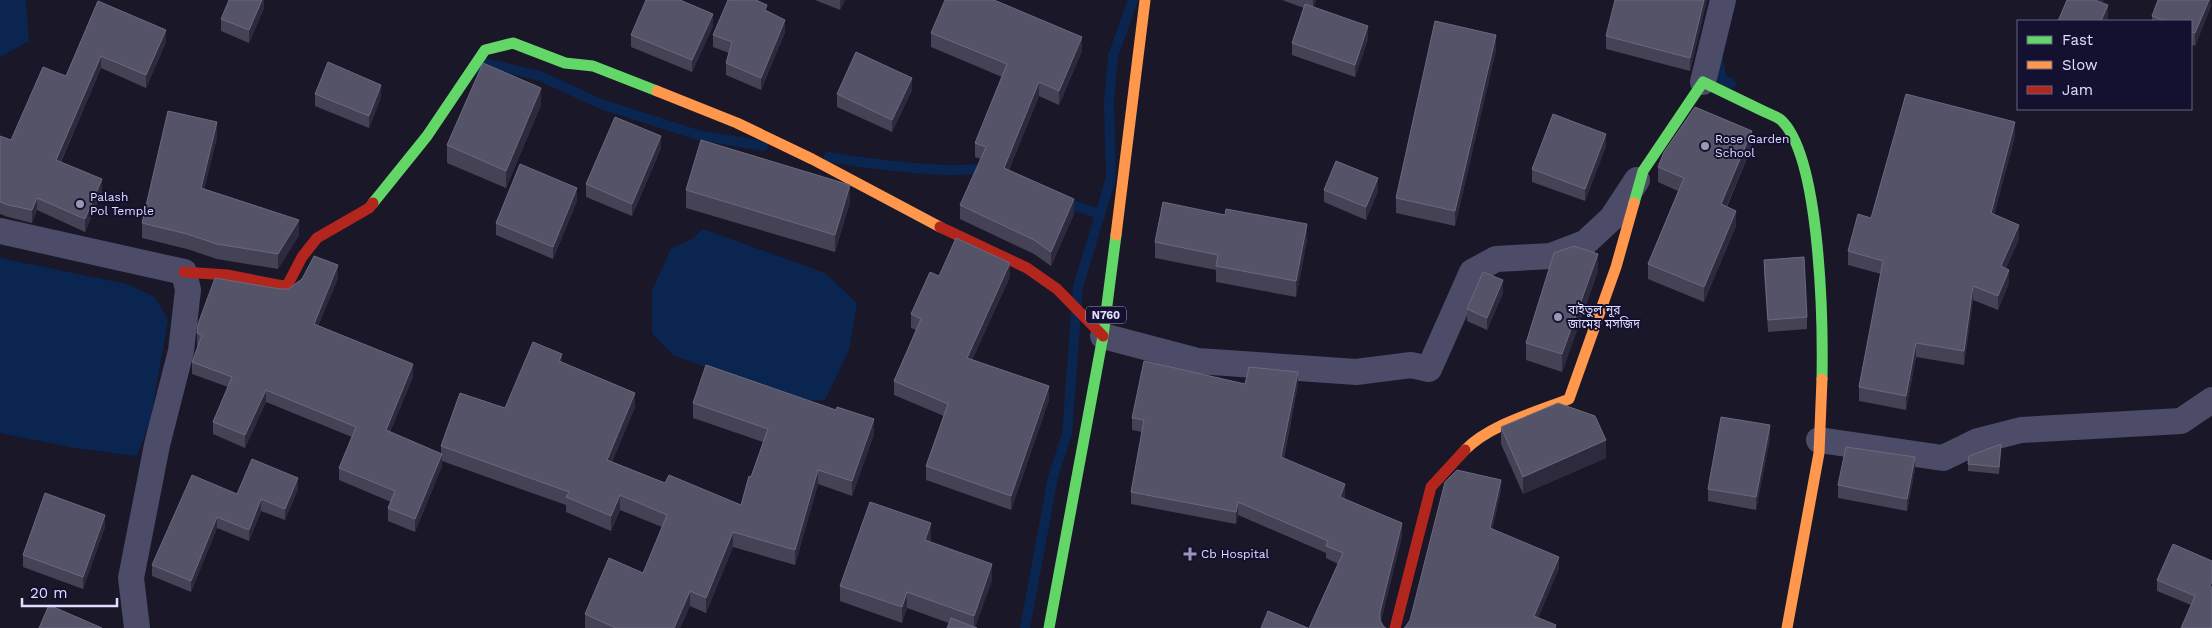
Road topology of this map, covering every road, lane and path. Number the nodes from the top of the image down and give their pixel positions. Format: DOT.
graph roads {
  1 [pos="1145,0"];
  2 [pos="1723,0"];
  3 [pos="1704,82"];
  4 [pos="1643,171"];
  5 [pos="0,231"];
  6 [pos="184,272"];
  7 [pos="1103,336"];
  8 [pos="2212,400"];
  9 [pos="1819,440"];
  10 [pos="138,628"];
  11 [pos="1048,628"];
  12 [pos="1395,628"];
  13 [pos="1787,628"];
  1 -- 7 [label="main road, N760"];
  2 -- 3 [label="street"];
  3 -- 4 [label="main road"];
  3 -- 9 [label="main road"];
  4 -- 7 [label="street"];
  4 -- 12 [label="main road"];
  5 -- 6 [label="street"];
  6 -- 7 [label="main road"];
  6 -- 10 [label="street"];
  7 -- 11 [label="main road, N760"];
  8 -- 9 [label="street"];
  9 -- 13 [label="main road"];
}
